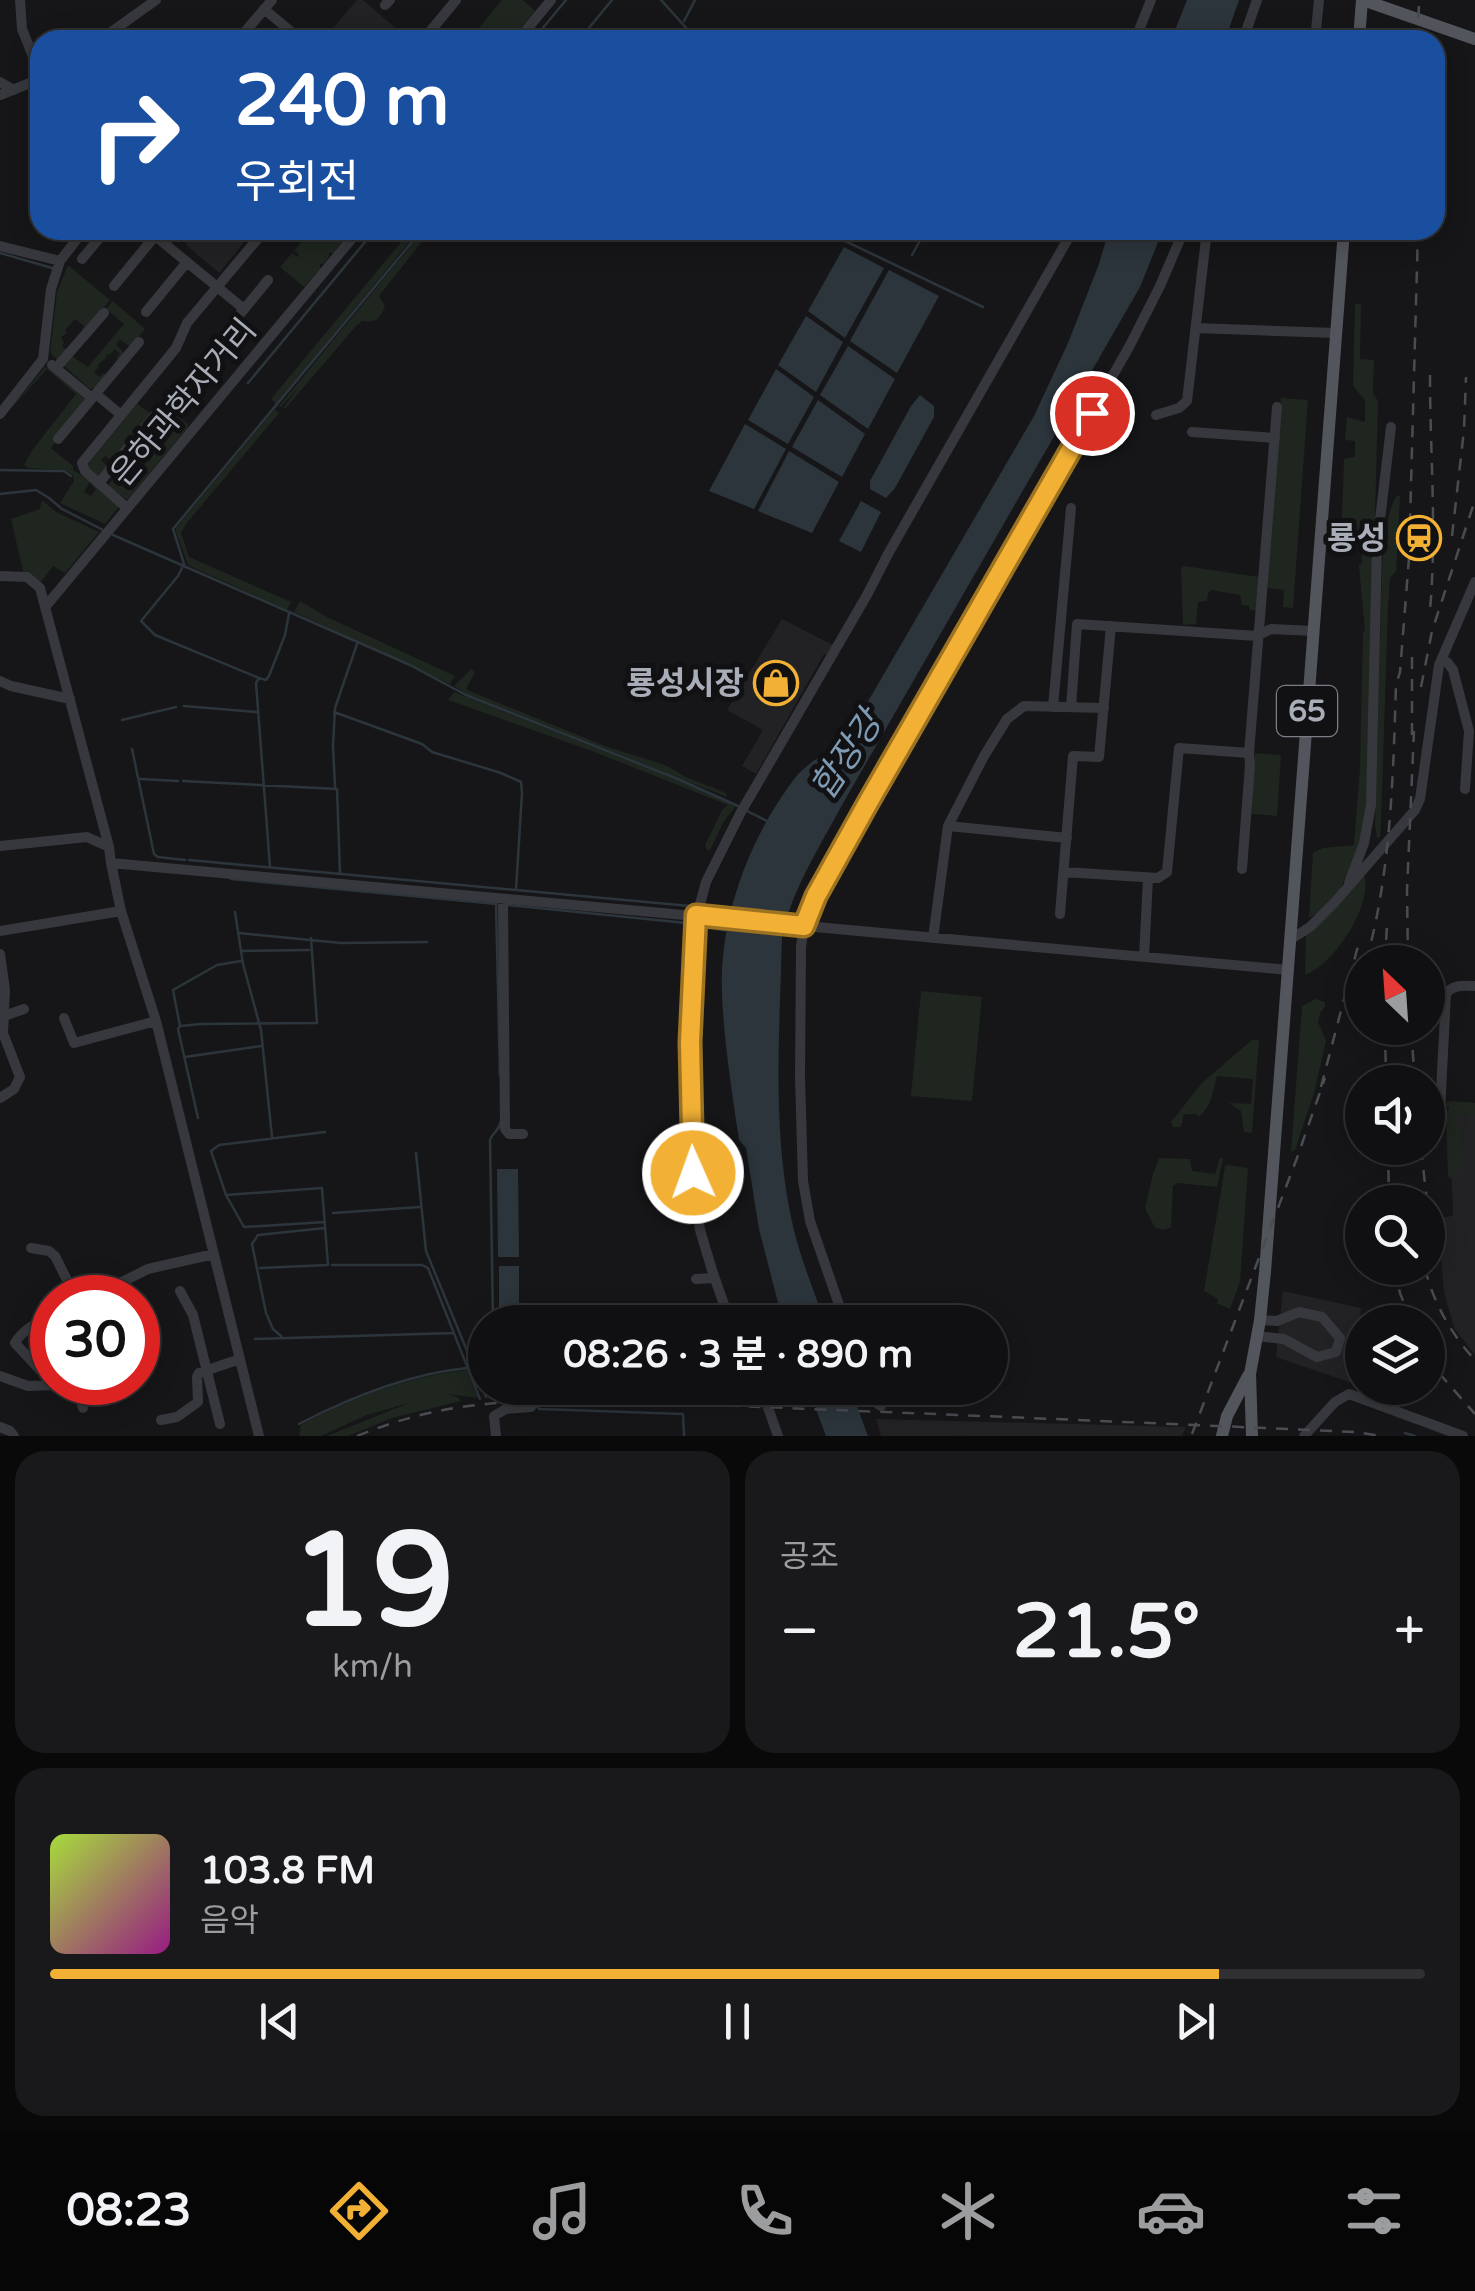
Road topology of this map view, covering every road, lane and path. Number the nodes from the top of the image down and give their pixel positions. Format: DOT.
graph roads {
  1 [pos="20,0"];
  2 [pos="156,0"];
  3 [pos="456,0"];
  4 [pos="551,0"];
  5 [pos="1151,0"];
  6 [pos="1257,0"];
  7 [pos="1318,0"];
  8 [pos="1363,0"];
  9 [pos="266,4"];
  10 [pos="306,26"];
  11 [pos="114,30"];
  12 [pos="246,30"];
  13 [pos="287,30"];
  14 [pos="301,30"];
  15 [pos="432,30"];
  16 [pos="526,30"];
  17 [pos="1139,30"];
  18 [pos="1246,30"];
  19 [pos="1316,30"];
  20 [pos="1360,30"];
  21 [pos="1475,38"];
  22 [pos="30,50"];
  23 [pos="30,81"];
  24 [pos="0,82"];
  25 [pos="14,90"];
  26 [pos="0,95"];
  27 [pos="76,240"];
  28 [pos="97,240"];
  29 [pos="147,240"];
  30 [pos="160,240"];
  31 [pos="256,240"];
  32 [pos="352,240"];
  33 [pos="1067,240"];
  34 [pos="1180,240"];
  35 [pos="1205,240"];
  36 [pos="1343,240"];
  37 [pos="0,246"];
  38 [pos="82,258"];
  39 [pos="60,261"];
  40 [pos="187,262"];
  41 [pos="263,283"];
  42 [pos="114,286"];
  43 [pos="217,287"];
  44 [pos="244,309"];
  45 [pos="146,312"];
  46 [pos="104,313"];
  47 [pos="1196,328"];
  48 [pos="1336,333"];
  49 [pos="222,336"];
  50 [pos="139,342"];
  51 [pos="43,360"];
  52 [pos="56,368"];
  53 [pos="94,396"];
  54 [pos="1277,406"];
  55 [pos="160,409"];
  56 [pos="0,414"];
  57 [pos="121,415"];
  58 [pos="1156,415"];
  59 [pos="1391,428"];
  60 [pos="1192,432"];
  61 [pos="1274,438"];
  62 [pos="58,440"];
  63 [pos="98,484"];
  64 [pos="127,508"];
  65 [pos="1071,508"];
  66 [pos="0,576"];
  67 [pos="1475,582"];
  68 [pos="46,606"];
  69 [pos="1061,622"];
  70 [pos="1077,624"];
  71 [pos="1111,626"];
  72 [pos="1313,631"];
  73 [pos="1257,636"];
  74 [pos="1442,659"];
  75 [pos="0,681"];
  76 [pos="70,698"];
  77 [pos="1054,706"];
  78 [pos="1071,707"];
  79 [pos="1104,708"];
  80 [pos="1249,752"];
  81 [pos="1465,789"];
  82 [pos="948,826"];
  83 [pos="1067,838"];
  84 [pos="0,846"];
  85 [pos="110,847"];
  86 [pos="112,862"];
  87 [pos="1242,870"];
  88 [pos="1064,872"];
  89 [pos="1148,878"];
  90 [pos="1349,884"];
  91 [pos="502,899"];
  92 [pos="121,911"];
  93 [pos="1060,914"];
  94 [pos="696,915"];
  95 [pos="800,925"];
  96 [pos="0,932"];
  97 [pos="932,938"];
  98 [pos="1291,938"];
  99 [pos="0,954"];
  100 [pos="1144,956"];
  101 [pos="1289,970"];
  102 [pos="1475,986"];
  103 [pos="24,1009"];
  104 [pos="4,1016"];
  105 [pos="64,1018"];
  106 [pos="156,1021"];
  107 [pos="1442,1065"];
  108 [pos="0,1098"];
  109 [pos="523,1134"];
  110 [pos="31,1248"];
  111 [pos="214,1254"];
  112 [pos="65,1275"];
  113 [pos="136,1275"];
  114 [pos="714,1278"];
  115 [pos="696,1279"];
  116 [pos="180,1291"];
  117 [pos="724,1305"];
  118 [pos="839,1305"];
  119 [pos="1260,1320"];
  120 [pos="30,1327"];
  121 [pos="1258,1336"];
  122 [pos="30,1359"];
  123 [pos="240,1359"];
  124 [pos="207,1370"];
  125 [pos="1250,1374"];
  126 [pos="0,1376"];
  127 [pos="30,1386"];
  128 [pos="82,1405"];
  129 [pos="767,1405"];
  130 [pos="532,1407"];
  131 [pos="83,1408"];
  132 [pos="160,1420"];
  133 [pos="220,1424"];
  134 [pos="0,1427"];
  135 [pos="14,1436"];
  136 [pos="259,1436"];
  137 [pos="496,1436"];
  138 [pos="778,1436"];
  139 [pos="1222,1436"];
  140 [pos="1252,1436"];
  141 [pos="1304,1436"];
  142 [pos="1463,1436"];
  1 -- 22 [label="street"];
  2 -- 11 [label="street"];
  3 -- 15 [label="street"];
  4 -- 16 [label="street"];
  5 -- 17 [label="street"];
  6 -- 18 [label="street"];
  7 -- 19 [label="street"];
  8 -- 20 [label="main road"];
  8 -- 21 [label="main road"];
  9 -- 12 [label="street"];
  9 -- 13 [label="street"];
  10 -- 14 [label="street"];
  23 -- 25 [label="street"];
  24 -- 25 [label="street"];
  25 -- 26 [label="street"];
  27 -- 39 [label="street"];
  28 -- 38 [label="street"];
  29 -- 42 [label="street"];
  30 -- 40 [label="street"];
  31 -- 43 [label="street"];
  32 -- 64 [label="street, 은하과학자거리"];
  33 -- 94 [label="street"];
  34 -- 95 [label="street"];
  35 -- 47 [label="street"];
  36 -- 48 [label="main road, 65"];
  37 -- 39 [label="street"];
  39 -- 51 [label="street"];
  40 -- 43 [label="street"];
  40 -- 45 [label="street"];
  41 -- 44 [label="street"];
  43 -- 44 [label="street"];
  43 -- 57 [label="street"];
  44 -- 49 [label="street"];
  46 -- 52 [label="street"];
  47 -- 48 [label="street"];
  47 -- 58 [label="street"];
  48 -- 72 [label="main road, 65"];
  50 -- 53 [label="street"];
  51 -- 52 [label="street"];
  51 -- 56 [label="street"];
  52 -- 53 [label="street"];
  53 -- 57 [label="street"];
  53 -- 62 [label="street"];
  54 -- 61 [label="street"];
  55 -- 63 [label="street"];
  57 -- 63 [label="street"];
  59 -- 90 [label="street"];
  60 -- 61 [label="street"];
  61 -- 73 [label="street"];
  63 -- 64 [label="street"];
  64 -- 68 [label="street, 은하과학자거리"];
  65 -- 69 [label="street"];
  66 -- 68 [label="street"];
  67 -- 74 [label="street"];
  68 -- 76 [label="street"];
  69 -- 70 [label="street"];
  69 -- 77 [label="street"];
  70 -- 71 [label="street"];
  70 -- 78 [label="street"];
  71 -- 73 [label="street"];
  71 -- 79 [label="street"];
  72 -- 73 [label="street"];
  72 -- 98 [label="main road, 65"];
  73 -- 80 [label="street"];
  74 -- 81 [label="street"];
  74 -- 90 [label="street"];
  75 -- 76 [label="street"];
  76 -- 85 [label="street"];
  77 -- 78 [label="street"];
  77 -- 82 [label="street"];
  78 -- 79 [label="street"];
  79 -- 83 [label="street"];
  80 -- 87 [label="street"];
  80 -- 89 [label="street"];
  82 -- 83 [label="street"];
  82 -- 97 [label="street"];
  83 -- 88 [label="street"];
  84 -- 85 [label="street"];
  85 -- 86 [label="street"];
  86 -- 91 [label="street"];
  86 -- 92 [label="street"];
  88 -- 89 [label="street"];
  88 -- 93 [label="street"];
  89 -- 100 [label="street"];
  90 -- 98 [label="street"];
  91 -- 94 [label="street"];
  91 -- 109 [label="street"];
  92 -- 96 [label="street"];
  92 -- 106 [label="street"];
  94 -- 95 [label="street"];
  94 -- 114 [label="street"];
  95 -- 97 [label="street"];
  95 -- 118 [label="street"];
  97 -- 100 [label="street"];
  98 -- 101 [label="main road, 65"];
  99 -- 104 [label="street"];
  100 -- 101 [label="street"];
  101 -- 119 [label="main road, 65"];
  102 -- 107 [label="street"];
  103 -- 104 [label="street"];
  104 -- 108 [label="street"];
  105 -- 106 [label="street"];
  106 -- 111 [label="street"];
  110 -- 112 [label="street"];
  111 -- 113 [label="street"];
  111 -- 123 [label="street"];
  114 -- 115 [label="street"];
  114 -- 117 [label="street"];
  116 -- 124 [label="street"];
  119 -- 121 [label="main road, 65"];
  119 -- 121 [label="street"];
  120 -- 122 [label="street"];
  121 -- 125 [label="main road, 65"];
  123 -- 124 [label="street"];
  123 -- 136 [label="street"];
  124 -- 132 [label="street"];
  124 -- 133 [label="street"];
  125 -- 139 [label="main road, 65"];
  125 -- 140 [label="main road, 65"];
  126 -- 127 [label="street"];
  128 -- 131 [label="street"];
  129 -- 138 [label="street"];
  130 -- 137 [label="street"];
  134 -- 135 [label="street"];
  141 -- 142 [label="street"];
}
